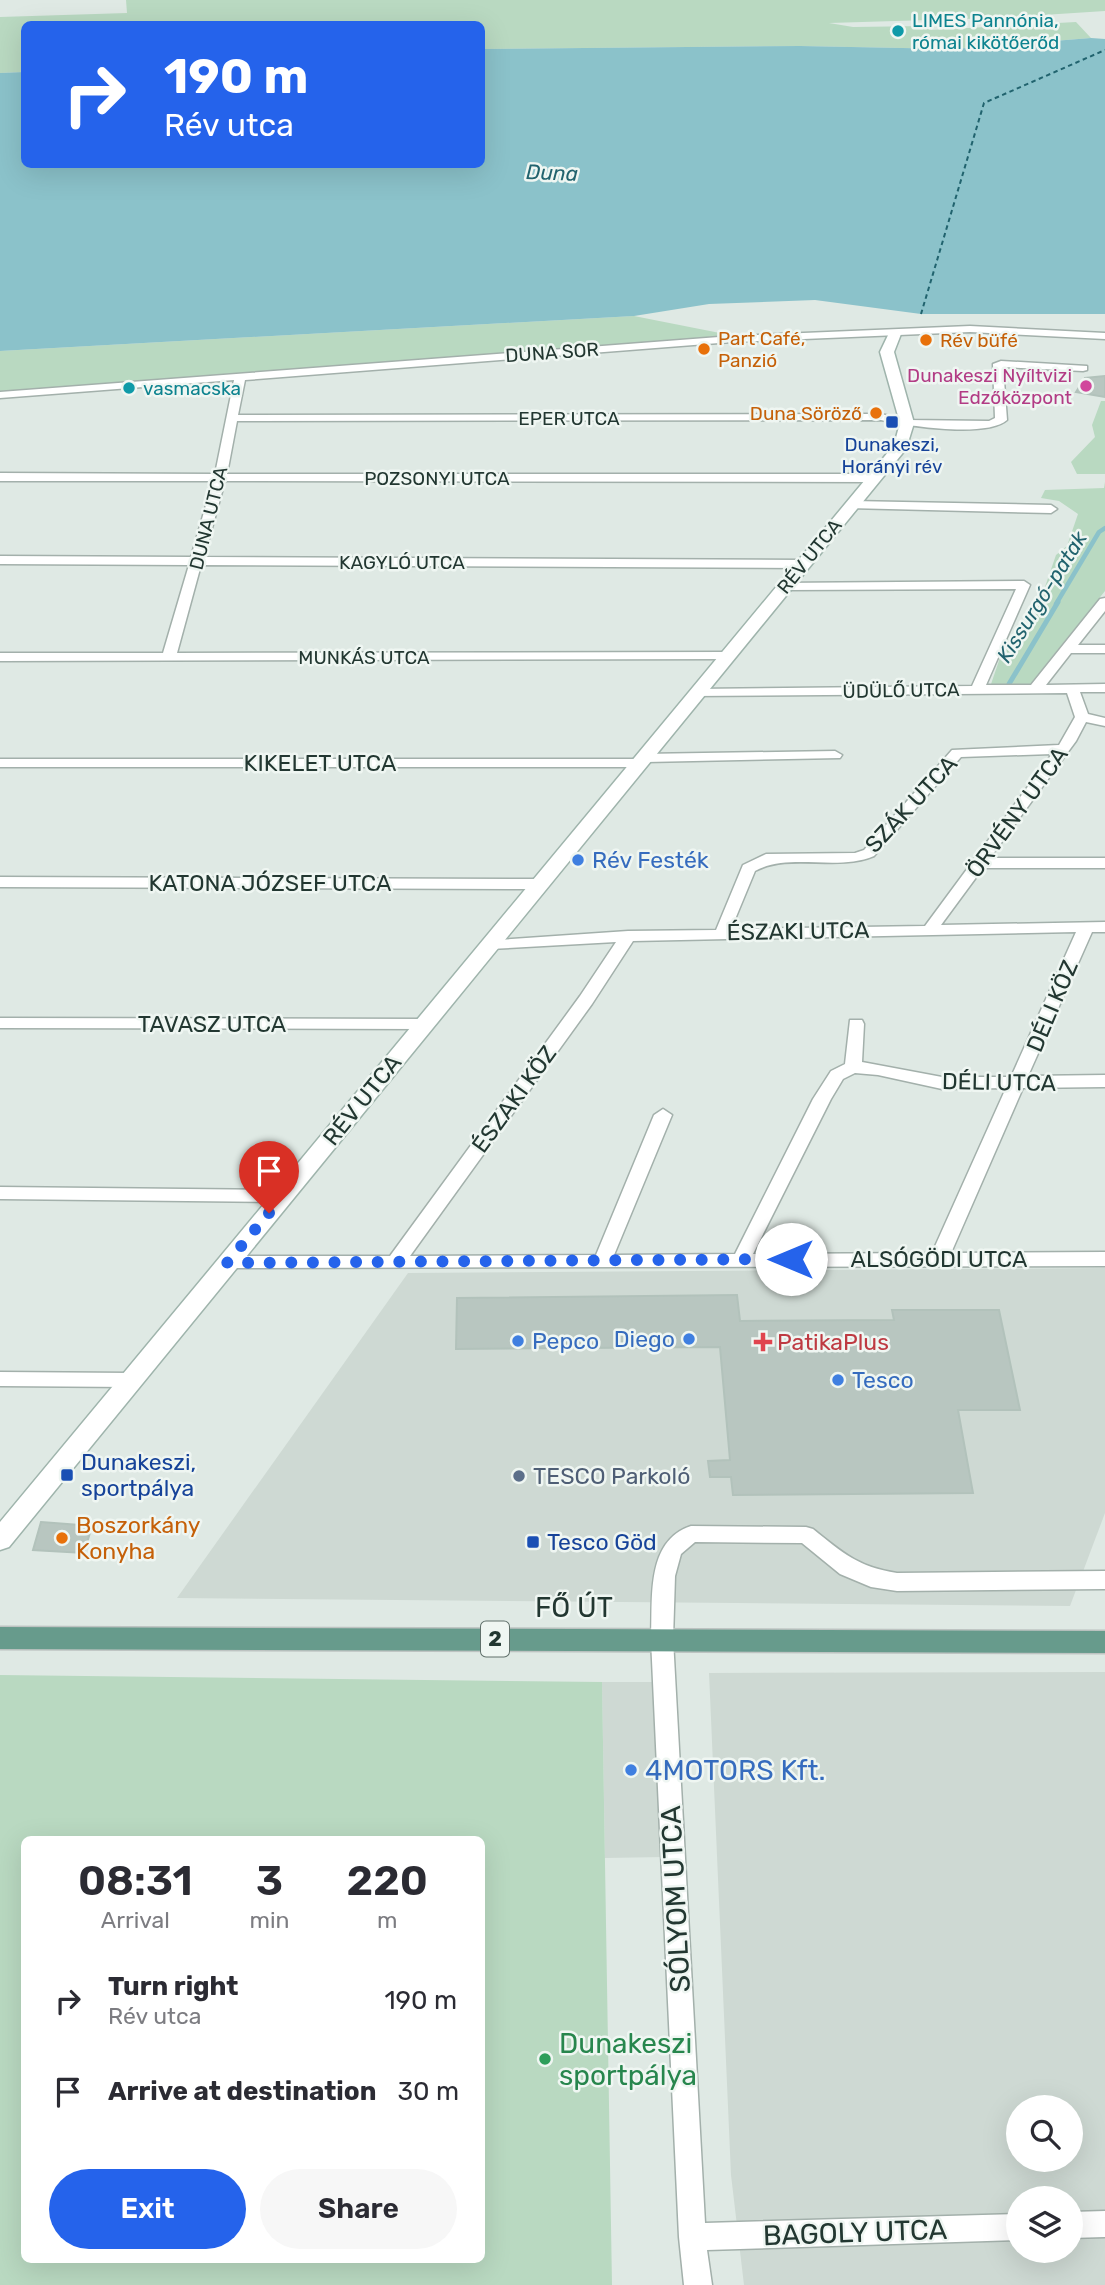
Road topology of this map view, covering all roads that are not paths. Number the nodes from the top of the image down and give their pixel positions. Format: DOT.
graph roads {
  1 [pos="895,334"];
  2 [pos="1105,337"];
  3 [pos="1083,368"];
  4 [pos="240,376"];
  5 [pos="0,396"];
  6 [pos="231,418"];
  7 [pos="907,423"];
  8 [pos="0,477"];
  9 [pos="220,477"];
  10 [pos="874,478"];
  11 [pos="852,505"];
  12 [pos="1051,509"];
  13 [pos="0,560"];
  14 [pos="198,561"];
  15 [pos="803,564"];
  16 [pos="785,586"];
  17 [pos="1105,602"];
  18 [pos="1068,649"];
  19 [pos="1105,649"];
  20 [pos="727,656"];
  21 [pos="169,657"];
  22 [pos="2,662"];
  23 [pos="978,688"];
  24 [pos="1036,688"];
  25 [pos="1072,688"];
  26 [pos="1105,688"];
  27 [pos="696,693"];
  28 [pos="1082,717"];
  29 [pos="1105,722"];
  30 [pos="1063,749"];
  31 [pos="835,755"];
  32 [pos="641,761"];
  33 [pos="0,763"];
  34 [pos="979,863"];
  35 [pos="1105,863"];
  36 [pos="0,882"];
  37 [pos="539,884"];
  38 [pos="1086,927"];
  39 [pos="1105,927"];
  40 [pos="931,929"];
  41 [pos="722,933"];
  42 [pos="628,936"];
  43 [pos="490,944"];
  44 [pos="0,1023"];
  45 [pos="425,1024"];
  46 [pos="856,1024"];
  47 [pos="853,1067"];
  48 [pos="1105,1081"];
  49 [pos="1018,1084"];
  50 [pos="663,1115"];
  51 [pos="0,1193"];
  52 [pos="283,1196"];
  53 [pos="1105,1258"];
  54 [pos="741,1259"];
  55 [pos="939,1259"];
  56 [pos="603,1260"];
  57 [pos="396,1261"];
  58 [pos="227,1263"];
  59 [pos="0,1379"];
  60 [pos="131,1380"];
  61 [pos="0,1539"];
  62 [pos="1105,1569"];
  63 [pos="1082,1580"];
  64 [pos="1105,1580"];
  65 [pos="0,1638"];
  66 [pos="662,1639"];
  67 [pos="1105,1642"];
  68 [pos="1105,2224"];
  69 [pos="1083,2225"];
  70 [pos="1006,2227"];
  71 [pos="692,2237"];
  72 [pos="698,2285"];
  1 -- 2 [label="street, DUNA SOR"];
  1 -- 4 [label="street, DUNA SOR"];
  1 -- 7 [label="street"];
  3 -- 7 [label="street, EPER UTCA"];
  4 -- 5 [label="street, DUNA SOR"];
  4 -- 6 [label="street, DUNA UTCA"];
  6 -- 7 [label="street, EPER UTCA"];
  6 -- 9 [label="street, DUNA UTCA"];
  7 -- 10 [label="street, RÉV UTCA"];
  8 -- 9 [label="street, POZSONYI UTCA"];
  9 -- 10 [label="street, POZSONYI UTCA"];
  9 -- 14 [label="street, DUNA UTCA"];
  10 -- 11 [label="street, RÉV UTCA"];
  11 -- 12 [label="street"];
  11 -- 15 [label="street, RÉV UTCA"];
  13 -- 14 [label="street, KAGYLÓ UTCA"];
  14 -- 15 [label="street, KAGYLÓ UTCA"];
  14 -- 21 [label="street, DUNA UTCA"];
  15 -- 16 [label="street, RÉV UTCA"];
  16 -- 20 [label="street, RÉV UTCA"];
  16 -- 23 [label="street"];
  17 -- 18 [label="street"];
  18 -- 19 [label="street"];
  18 -- 24 [label="street"];
  20 -- 21 [label="street, MUNKÁS UTCA"];
  20 -- 27 [label="street, RÉV UTCA"];
  21 -- 22 [label="street, MUNKÁS UTCA"];
  23 -- 24 [label="street, ÜDÜLŐ UTCA"];
  23 -- 27 [label="street, ÜDÜLŐ UTCA"];
  24 -- 25 [label="street, ÜDÜLŐ UTCA"];
  25 -- 26 [label="street, ÜDÜLŐ UTCA"];
  25 -- 28 [label="street"];
  27 -- 32 [label="street, RÉV UTCA"];
  28 -- 29 [label="street"];
  28 -- 30 [label="street, ÖRVÉNY UTCA"];
  30 -- 34 [label="street, ÖRVÉNY UTCA"];
  30 -- 41 [label="street, SZÁK UTCA"];
  31 -- 32 [label="street"];
  32 -- 33 [label="street, KIKELET UTCA"];
  32 -- 37 [label="street, RÉV UTCA"];
  34 -- 35 [label="street"];
  34 -- 40 [label="street, ÖRVÉNY UTCA"];
  36 -- 37 [label="street, KATONA JÓZSEF UTCA"];
  37 -- 43 [label="street, RÉV UTCA"];
  38 -- 39 [label="street, ÉSZAKI UTCA"];
  38 -- 40 [label="street, ÉSZAKI UTCA"];
  38 -- 49 [label="street, DÉLI KÖZ"];
  40 -- 41 [label="street, ÉSZAKI UTCA"];
  41 -- 42 [label="street, ÉSZAKI UTCA"];
  42 -- 43 [label="street, ÉSZAKI UTCA"];
  42 -- 57 [label="street, ÉSZAKI KÖZ"];
  43 -- 45 [label="street, RÉV UTCA"];
  44 -- 45 [label="street, TAVASZ UTCA"];
  45 -- 52 [label="street, RÉV UTCA"];
  46 -- 47 [label="street"];
  47 -- 49 [label="street, DÉLI UTCA"];
  47 -- 54 [label="street"];
  48 -- 49 [label="street, DÉLI UTCA"];
  49 -- 55 [label="street, DÉLI KÖZ"];
  50 -- 56 [label="street"];
  51 -- 52 [label="street"];
  52 -- 58 [label="street, RÉV UTCA"];
  53 -- 55 [label="street, ALSÓGÖDI UTCA"];
  54 -- 55 [label="street, ALSÓGÖDI UTCA"];
  54 -- 56 [label="street, ALSÓGÖDI UTCA"];
  56 -- 57 [label="street, ALSÓGÖDI UTCA"];
  57 -- 58 [label="street, ALSÓGÖDI UTCA"];
  58 -- 60 [label="street, RÉV UTCA"];
  59 -- 60 [label="street"];
  60 -- 61 [label="street, RÉV UTCA"];
  62 -- 63 [label="street"];
  63 -- 64 [label="street, SÓLYOM UTCA"];
  63 -- 66 [label="street, SÓLYOM UTCA"];
  65 -- 66 [label="main road, FŐ ÚT / 2"];
  66 -- 67 [label="main road, FŐ ÚT / 2"];
  66 -- 71 [label="street, SÓLYOM UTCA"];
  68 -- 69 [label="street"];
  70 -- 71 [label="street, BAGOLY UTCA"];
  71 -- 72 [label="street, SÓLYOM UTCA"];
}
